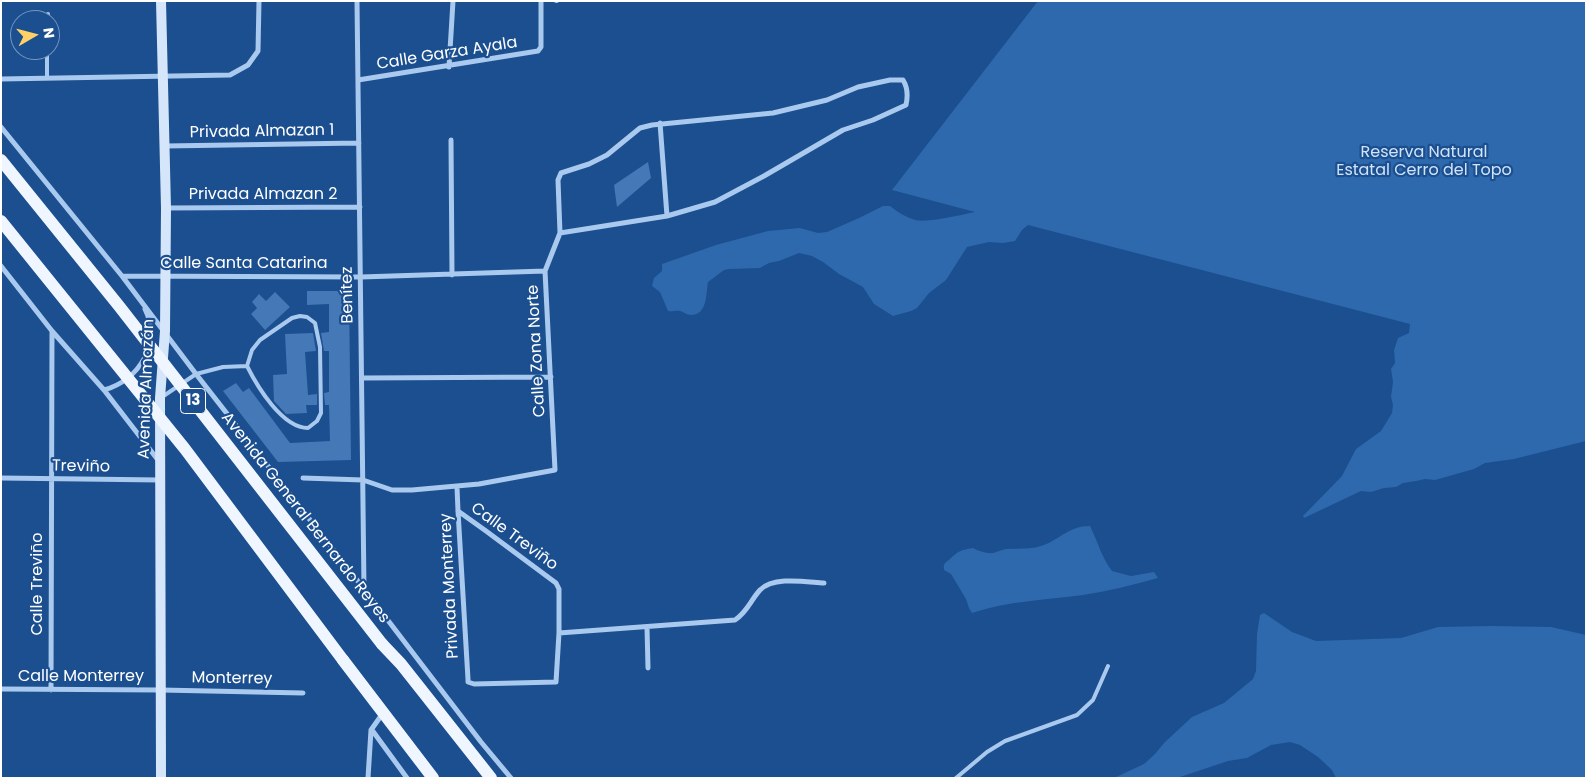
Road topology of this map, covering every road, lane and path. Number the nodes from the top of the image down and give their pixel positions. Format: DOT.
graph roads {
  1 [pos="161,1"];
  2 [pos="258,1"];
  3 [pos="357,1"];
  4 [pos="453,1"];
  5 [pos="541,1"];
  6 [pos="47,60"];
  7 [pos="449,66"];
  8 [pos="162,75"];
  9 [pos="46,78"];
  10 [pos="1,79"];
  11 [pos="358,80"];
  12 [pos="660,123"];
  13 [pos="1,128"];
  14 [pos="451,140"];
  15 [pos="359,143"];
  16 [pos="165,146"];
  17 [pos="1,160"];
  18 [pos="360,207"];
  19 [pos="166,208"];
  20 [pos="667,216"];
  21 [pos="1,221"];
  22 [pos="560,233"];
  23 [pos="1,266"];
  24 [pos="545,271"];
  25 [pos="452,275"];
  26 [pos="122,276"];
  27 [pos="165,277"];
  28 [pos="361,277"];
  29 [pos="1,278"];
  30 [pos="10,278"];
  31 [pos="140,300"];
  32 [pos="52,331"];
  33 [pos="165,331"];
  34 [pos="246,366"];
  35 [pos="196,374"];
  36 [pos="551,377"];
  37 [pos="362,378"];
  38 [pos="104,390"];
  39 [pos="160,398"];
  40 [pos="160,462"];
  41 [pos="1,478"];
  42 [pos="302,478"];
  43 [pos="51,479"];
  44 [pos="160,480"];
  45 [pos="363,480"];
  46 [pos="456,487"];
  47 [pos="458,511"];
  48 [pos="824,583"];
  49 [pos="364,589"];
  50 [pos="647,628"];
  51 [pos="559,633"];
  52 [pos="1108,666"];
  53 [pos="648,668"];
  54 [pos="1,689"];
  55 [pos="50,690"];
  56 [pos="161,690"];
  57 [pos="303,693"];
  58 [pos="384,712"];
  59 [pos="371,730"];
  60 [pos="481,742"];
  61 [pos="470,751"];
  62 [pos="161,778"];
  63 [pos="368,778"];
  64 [pos="407,778"];
  65 [pos="433,778"];
  66 [pos="491,778"];
  67 [pos="511,778"];
  68 [pos="956,778"];
  1 -- 8 [label="main road, Avenida Almazán"];
  2 -- 8 [label="street"];
  3 -- 11 [label="street, Benítez"];
  4 -- 7 [label="street"];
  5 -- 7 [label="street, Calle Garza Ayala"];
  6 -- 9 [label="lane"];
  7 -- 11 [label="street, Calle Garza Ayala"];
  8 -- 9 [label="street"];
  8 -- 16 [label="main road, Avenida Almazán"];
  9 -- 10 [label="street"];
  11 -- 15 [label="street, Benítez"];
  12 -- 20 [label="street"];
  12 -- 20 [label="street"];
  12 -- 22 [label="street, Calle Zona Norte"];
  13 -- 26 [label="street"];
  14 -- 25 [label="street"];
  15 -- 16 [label="street, Privada Almazan 1"];
  15 -- 18 [label="street, Benítez"];
  16 -- 19 [label="main road, Avenida Almazán"];
  17 -- 61 [label="main road, Avenida General Bernardo Reyes / 13, bridge"];
  18 -- 19 [label="street, Privada Almazan 2"];
  18 -- 28 [label="street, Benítez"];
  19 -- 27 [label="main road, Avenida Almazán"];
  20 -- 22 [label="street"];
  21 -- 58 [label="main road, 13, bridge"];
  22 -- 24 [label="street, Calle Zona Norte"];
  23 -- 30 [label="street"];
  24 -- 25 [label="street, Calle Santa Catarina"];
  24 -- 36 [label="street, Calle Zona Norte"];
  25 -- 28 [label="street, Calle Santa Catarina"];
  26 -- 27 [label="street, Calle Santa Catarina"];
  26 -- 31 [label="street"];
  27 -- 28 [label="street, Calle Santa Catarina"];
  27 -- 33 [label="main road, Avenida Almazán"];
  28 -- 37 [label="street, Benítez"];
  29 -- 30 [label="street"];
  30 -- 32 [label="street"];
  31 -- 33 [label="street"];
  31 -- 38 [label="street"];
  32 -- 38 [label="street"];
  32 -- 43 [label="street"];
  33 -- 35 [label="street"];
  33 -- 39 [label="main road, Avenida Almazán"];
  34 -- 34 [label="lane"];
  34 -- 35 [label="lane"];
  35 -- 39 [label="lane"];
  35 -- 49 [label="street"];
  36 -- 37 [label="street"];
  36 -- 46 [label="street, Calle Zona Norte"];
  37 -- 45 [label="street, Benítez"];
  38 -- 40 [label="street"];
  39 -- 40 [label="main road, Avenida Almazán"];
  40 -- 44 [label="main road, Avenida Almazán"];
  41 -- 43 [label="street, Treviño"];
  42 -- 45 [label="street"];
  43 -- 44 [label="street, Treviño"];
  43 -- 55 [label="street, Calle Treviño"];
  44 -- 56 [label="main road, Avenida Almazán"];
  45 -- 46 [label="street"];
  45 -- 49 [label="street, Benítez"];
  46 -- 47 [label="street, Privada Monterrey"];
  47 -- 51 [label="street, Calle Treviño"];
  47 -- 51 [label="street, Privada Monterrey"];
  48 -- 50 [label="street"];
  49 -- 60 [label="street"];
  50 -- 51 [label="street"];
  50 -- 53 [label="street"];
  52 -- 68 [label="lane"];
  54 -- 55 [label="street, Calle Monterrey"];
  55 -- 56 [label="street, Calle Monterrey"];
  56 -- 57 [label="street, Monterrey"];
  56 -- 62 [label="main road, Avenida Almazán"];
  58 -- 59 [label="street"];
  58 -- 65 [label="main road, 13"];
  59 -- 63 [label="street"];
  59 -- 64 [label="street"];
  60 -- 61 [label="street"];
  60 -- 67 [label="street"];
  61 -- 66 [label="main road, Avenida General Bernardo Reyes / 13"];
}
